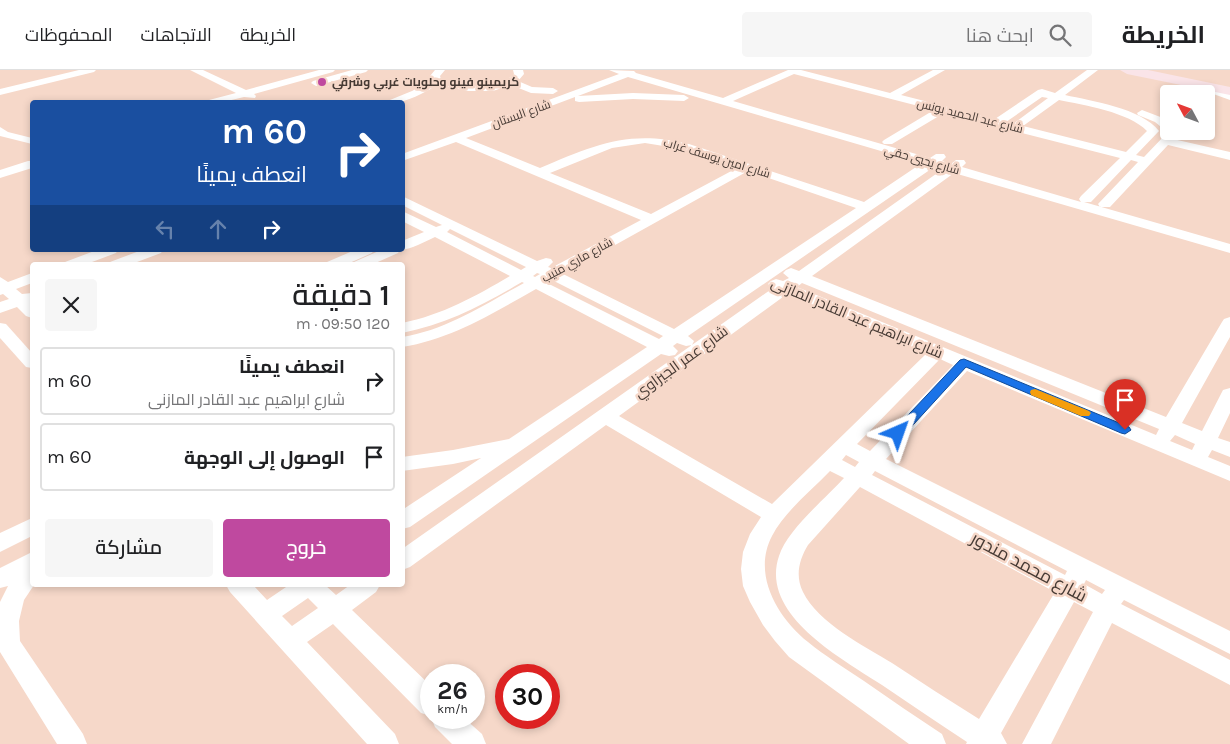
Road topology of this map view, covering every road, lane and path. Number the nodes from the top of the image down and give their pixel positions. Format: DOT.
graph roads {
  1 [pos="49,70"];
  2 [pos="80,70"];
  3 [pos="91,70"];
  4 [pos="195,70"];
  5 [pos="330,70"];
  6 [pos="363,70"];
  7 [pos="519,70"];
  8 [pos="613,70"];
  9 [pos="777,70"];
  10 [pos="808,70"];
  11 [pos="921,70"];
  12 [pos="940,70"];
  13 [pos="1092,70"];
  14 [pos="1127,70"];
  15 [pos="1164,70"];
  16 [pos="636,71"];
  17 [pos="794,71"];
  18 [pos="435,75"];
  19 [pos="39,80"];
  20 [pos="249,81"];
  21 [pos="511,82"];
  22 [pos="1192,83"];
  23 [pos="1230,83"];
  24 [pos="496,86"];
  25 [pos="266,88"];
  26 [pos="455,88"];
  27 [pos="0,90"];
  28 [pos="1230,91"];
  29 [pos="416,93"];
  30 [pos="892,93"];
  31 [pos="280,94"];
  32 [pos="1059,95"];
  33 [pos="554,96"];
  34 [pos="1230,97"];
  35 [pos="522,98"];
  36 [pos="722,98"];
  37 [pos="252,99"];
  38 [pos="239,100"];
  39 [pos="396,100"];
  40 [pos="943,109"];
  41 [pos="1000,121"];
  42 [pos="1160,121"];
  43 [pos="1018,125"];
  44 [pos="0,130"];
  45 [pos="470,133"];
  46 [pos="452,134"];
  47 [pos="30,140"];
  48 [pos="1165,140"];
  49 [pos="1180,140"];
  50 [pos="888,142"];
  51 [pos="30,154"];
  52 [pos="1132,154"];
  53 [pos="1230,156"];
  54 [pos="405,157"];
  55 [pos="1149,158"];
  56 [pos="0,162"];
  57 [pos="946,163"];
  58 [pos="30,166"];
  59 [pos="735,167"];
  60 [pos="552,172"];
  61 [pos="565,172"];
  62 [pos="0,174"];
  63 [pos="1086,199"];
  64 [pos="405,202"];
  65 [pos="1105,204"];
  66 [pos="861,210"];
  67 [pos="650,213"];
  68 [pos="405,216"];
  69 [pos="438,225"];
  70 [pos="405,234"];
  71 [pos="1230,240"];
  72 [pos="405,244"];
  73 [pos="1230,249"];
  74 [pos="106,252"];
  75 [pos="151,252"];
  76 [pos="362,252"];
  77 [pos="388,252"];
  78 [pos="78,262"];
  79 [pos="123,262"];
  80 [pos="339,262"];
  81 [pos="366,262"];
  82 [pos="537,267"];
  83 [pos="777,268"];
  84 [pos="551,274"];
  85 [pos="800,277"];
  86 [pos="761,278"];
  87 [pos="30,279"];
  88 [pos="528,279"];
  89 [pos="2,287"];
  90 [pos="785,288"];
  91 [pos="26,298"];
  92 [pos="0,308"];
  93 [pos="1230,322"];
  94 [pos="0,328"];
  95 [pos="405,328"];
  96 [pos="676,336"];
  97 [pos="405,341"];
  98 [pos="660,347"];
  99 [pos="701,348"];
  100 [pos="938,352"];
  101 [pos="685,359"];
  102 [pos="30,361"];
  103 [pos="964,363"];
  104 [pos="1230,394"];
  105 [pos="605,416"];
  106 [pos="1171,426"];
  107 [pos="1206,441"];
  108 [pos="518,443"];
  109 [pos="1160,445"];
  110 [pos="1230,450"];
  111 [pos="836,454"];
  112 [pos="1196,460"];
  113 [pos="405,464"];
  114 [pos="865,469"];
  115 [pos="1230,474"];
  116 [pos="774,515"];
  117 [pos="405,519"];
  118 [pos="30,527"];
  119 [pos="3,540"];
  120 [pos="405,559"];
  121 [pos="30,561"];
  122 [pos="30,572"];
  123 [pos="1076,578"];
  124 [pos="0,579"];
  125 [pos="240,587"];
  126 [pos="306,587"];
  127 [pos="311,587"];
  128 [pos="365,587"];
  129 [pos="1113,597"];
  130 [pos="334,609"];
  131 [pos="265,614"];
  132 [pos="290,641"];
  133 [pos="4,642"];
  134 [pos="1230,643"];
  135 [pos="1230,673"];
  136 [pos="420,693"];
  137 [pos="456,729"];
  138 [pos="985,742"];
  139 [pos="73,744"];
  140 [pos="385,744"];
  141 [pos="472,744"];
  142 [pos="932,744"];
  143 [pos="1036,744"];
  1 -- 19 [label="street"];
  2 -- 19 [label="street"];
  3 -- 27 [label="street"];
  4 -- 37 [label="street"];
  5 -- 25 [label="street"];
  6 -- 31 [label="street"];
  7 -- 21 [label="street"];
  8 -- 16 [label="street, شارع يحيي حقي"];
  8 -- 33 [label="street, شارع البستان"];
  9 -- 36 [label="street"];
  10 -- 30 [label="street, شارع عبد الحميد يونس"];
  11 -- 30 [label="street"];
  12 -- 30 [label="street"];
  13 -- 32 [label="street"];
  14 -- 22 [label="street"];
  15 -- 23 [label="street"];
  16 -- 33 [label="street, شارع البستان"];
  16 -- 36 [label="street, شارع يحيي حقي"];
  17 -- 30 [label="street, شارع عبد الحميد يونس"];
  17 -- 36 [label="street"];
  18 -- 26 [label="street"];
  18 -- 29 [label="street"];
  19 -- 27 [label="street"];
  20 -- 25 [label="street"];
  21 -- 24 [label="street"];
  21 -- 33 [label="street"];
  22 -- 28 [label="street"];
  22 -- 34 [label="street"];
  24 -- 26 [label="street"];
  24 -- 35 [label="street"];
  25 -- 31 [label="street"];
  25 -- 37 [label="street"];
  26 -- 29 [label="street"];
  29 -- 39 [label="street"];
  30 -- 40 [label="street, شارع عبد الحميد يونس"];
  30 -- 41 [label="street, شارع عبد الحميد يونس"];
  31 -- 37 [label="street"];
  32 -- 41 [label="street"];
  32 -- 42 [label="street"];
  32 -- 43 [label="street"];
  32 -- 52 [label="street"];
  33 -- 36 [label="street"];
  33 -- 45 [label="street, شارع البستان"];
  33 -- 46 [label="street, شارع البستان"];
  36 -- 50 [label="street, شارع يحيي حقي"];
  36 -- 57 [label="street, شارع يحيي حقي"];
  37 -- 38 [label="street"];
  40 -- 41 [label="street, شارع عبد الحميد يونس"];
  40 -- 50 [label="street"];
  41 -- 43 [label="street, شارع عبد الحميد يونس"];
  43 -- 52 [label="street, شارع عبد الحميد يونس"];
  44 -- 47 [label="street"];
  45 -- 46 [label="street, شارع البستان"];
  45 -- 60 [label="street"];
  46 -- 54 [label="street, شارع البستان"];
  46 -- 60 [label="street"];
  48 -- 55 [label="street"];
  49 -- 53 [label="street"];
  50 -- 57 [label="street, شارع يحيي حقي"];
  51 -- 56 [label="street"];
  52 -- 55 [label="street, شارع عبد الحميد يونس"];
  52 -- 63 [label="street"];
  55 -- 65 [label="street"];
  57 -- 63 [label="street, شارع يحيي حقي"];
  57 -- 66 [label="street, شارع عمر الجيزاوي"];
  57 -- 73 [label="street, شارع يحيي حقي"];
  57 -- 85 [label="street, شارع عمر الجيزاوي"];
  58 -- 62 [label="street"];
  59 -- 60 [label="street, شارع امين يوسف غراب"];
  59 -- 61 [label="street, شارع امين يوسف غراب"];
  59 -- 66 [label="street, شارع امين يوسف غراب"];
  59 -- 67 [label="street, شارع ماري منيب"];
  60 -- 61 [label="street"];
  60 -- 67 [label="street"];
  61 -- 67 [label="street"];
  63 -- 65 [label="street, شارع يحيي حقي"];
  64 -- 69 [label="street"];
  65 -- 71 [label="street, شارع يحيي حقي"];
  66 -- 83 [label="street, شارع عمر الجيزاوي"];
  67 -- 82 [label="street, شارع ماري منيب"];
  67 -- 84 [label="street, شارع ماري منيب"];
  68 -- 69 [label="street"];
  69 -- 70 [label="street"];
  69 -- 72 [label="street"];
  69 -- 82 [label="street"];
  69 -- 88 [label="street"];
  74 -- 78 [label="street"];
  75 -- 79 [label="street"];
  76 -- 80 [label="street"];
  77 -- 81 [label="street"];
  82 -- 84 [label="street"];
  82 -- 88 [label="street, شارع ماري منيب"];
  83 -- 85 [label="street, شارع ابراهيم عبد القادر المازنى"];
  83 -- 86 [label="street, شارع عمر الجيزاوي"];
  84 -- 88 [label="street, شارع ماري منيب"];
  84 -- 96 [label="street"];
  85 -- 90 [label="street, شارع عمر الجيزاوي"];
  85 -- 106 [label="street, شارع ابراهيم عبد القادر المازنى"];
  86 -- 90 [label="street, شارع ابراهيم عبد القادر المازنى"];
  86 -- 96 [label="street, شارع عمر الجيزاوي"];
  87 -- 89 [label="street"];
  88 -- 95 [label="street, شارع ماري منيب"];
  88 -- 97 [label="street, شارع ماري منيب"];
  88 -- 98 [label="street"];
  89 -- 91 [label="street"];
  90 -- 99 [label="street, شارع عمر الجيزاوي"];
  90 -- 100 [label="street, شارع ابراهيم عبد القادر المازنى"];
  91 -- 92 [label="street"];
  93 -- 106 [label="street"];
  94 -- 102 [label="street"];
  96 -- 98 [label="street, شارع عمر الجيزاوي"];
  96 -- 99 [label="street"];
  98 -- 101 [label="street"];
  98 -- 108 [label="street, شارع عمر الجيزاوي"];
  99 -- 101 [label="street, شارع عمر الجيزاوي"];
  100 -- 103 [label="street, شارع ابراهيم عبد القادر المازنى"];
  100 -- 111 [label="street"];
  101 -- 105 [label="street, شارع عمر الجيزاوي"];
  103 -- 109 [label="street, شارع ابراهيم عبد القادر المازنى"];
  103 -- 114 [label="street"];
  104 -- 107 [label="street"];
  105 -- 116 [label="street"];
  105 -- 120 [label="street, شارع عمر الجيزاوي"];
  106 -- 107 [label="street, شارع ابراهيم عبد القادر المازنى"];
  106 -- 109 [label="street"];
  107 -- 110 [label="street, شارع ابراهيم عبد القادر المازنى"];
  107 -- 112 [label="street"];
  108 -- 113 [label="street"];
  108 -- 117 [label="street, شارع عمر الجيزاوي"];
  109 -- 112 [label="street, شارع ابراهيم عبد القادر المازنى"];
  111 -- 114 [label="street, شارع محمد مندور"];
  111 -- 116 [label="street"];
  112 -- 115 [label="street, شارع ابراهيم عبد القادر المازنى"];
  114 -- 123 [label="street, شارع محمد مندور"];
  114 -- 138 [label="street"];
  116 -- 142 [label="street"];
  118 -- 119 [label="street"];
  121 -- 124 [label="street"];
  122 -- 133 [label="street"];
  123 -- 129 [label="street, شارع محمد مندور"];
  123 -- 138 [label="street"];
  125 -- 131 [label="street"];
  126 -- 131 [label="street"];
  127 -- 130 [label="street"];
  128 -- 130 [label="street"];
  129 -- 134 [label="street, شارع محمد مندور"];
  129 -- 135 [label="street, شارع محمد مندور"];
  129 -- 143 [label="street"];
  130 -- 132 [label="street"];
  130 -- 136 [label="street"];
  131 -- 132 [label="street"];
  132 -- 140 [label="street"];
  133 -- 139 [label="street"];
  137 -- 141 [label="street"];
}
